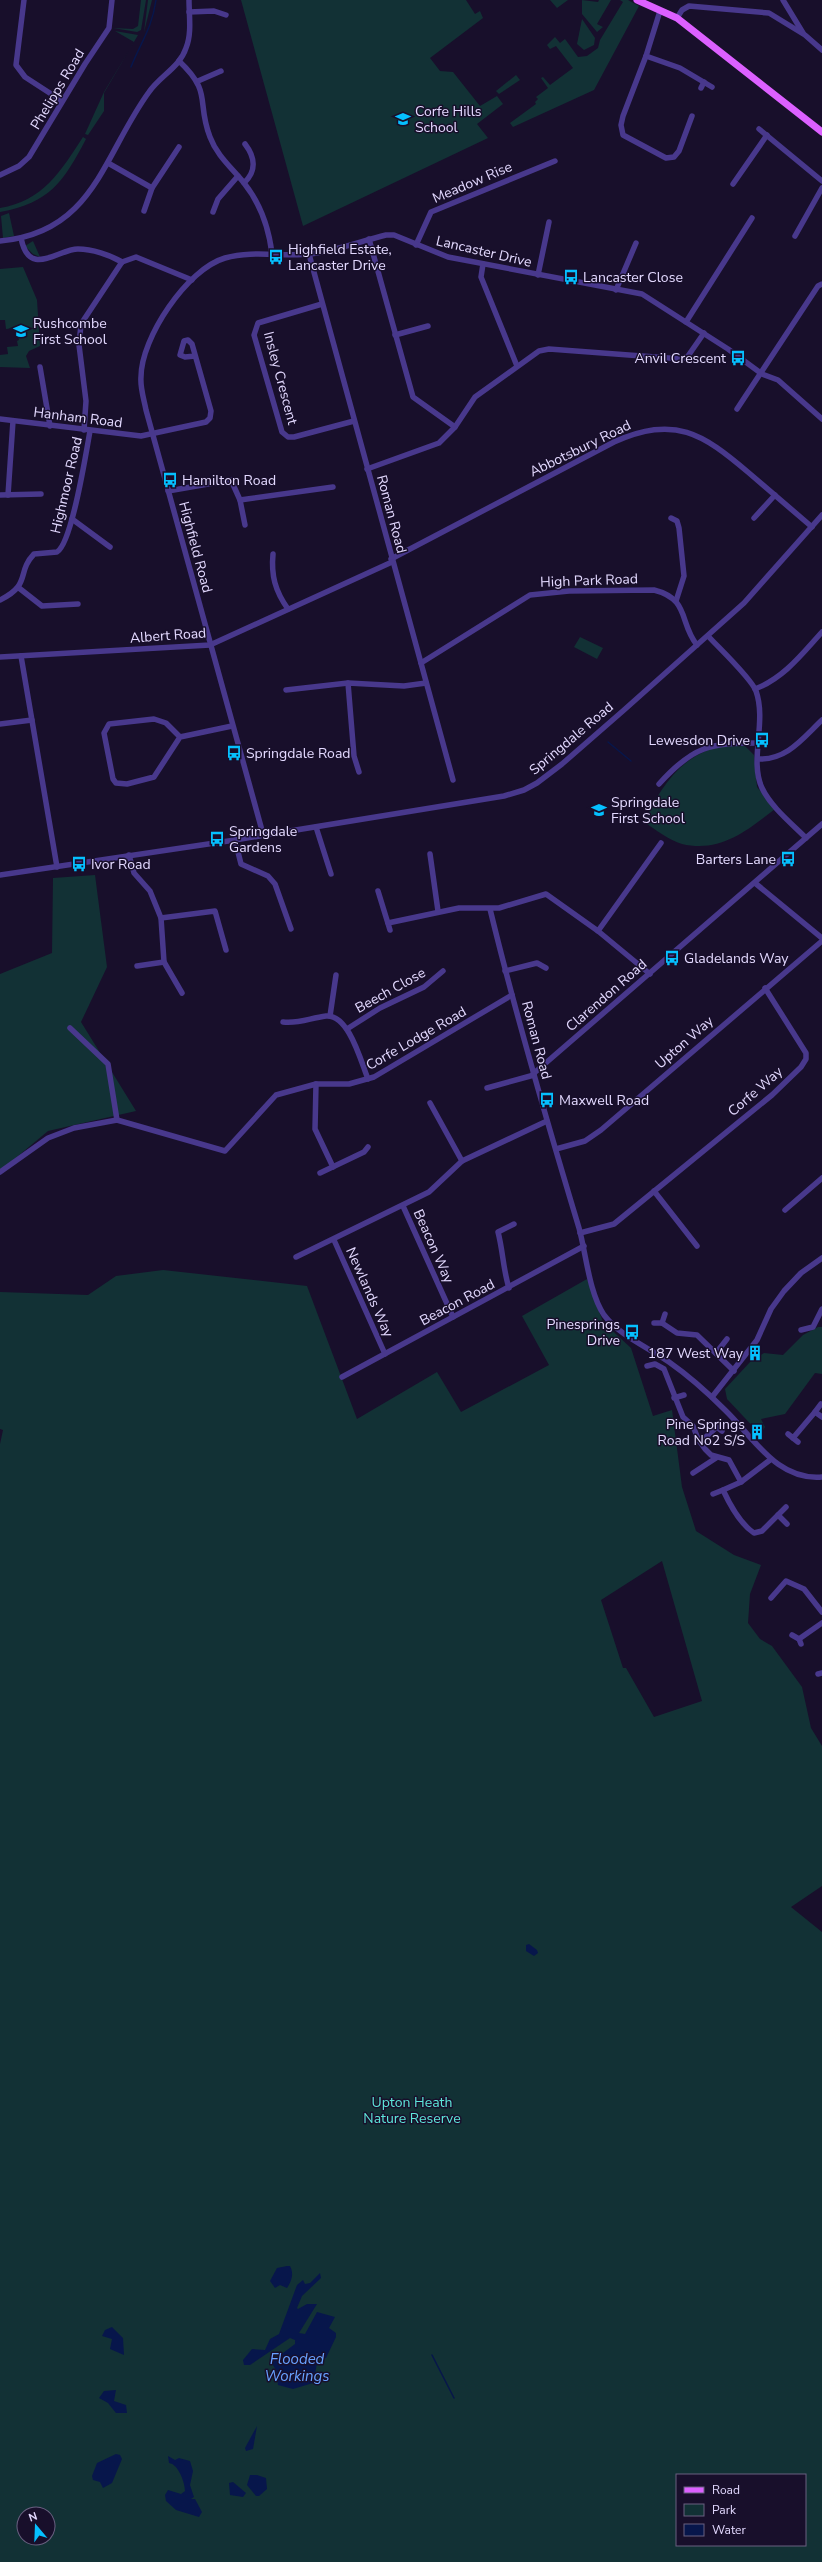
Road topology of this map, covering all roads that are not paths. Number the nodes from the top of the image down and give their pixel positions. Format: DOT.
graph roads {
  1 [pos="24,0"];
  2 [pos="112,0"];
  3 [pos="189,0"];
  4 [pos="637,0"];
  5 [pos="783,0"];
  6 [pos="660,11"];
  7 [pos="189,12"];
  8 [pos="226,15"];
  9 [pos="676,18"];
  10 [pos="804,35"];
  11 [pos="822,50"];
  12 [pos="646,56"];
  13 [pos="179,61"];
  14 [pos="221,71"];
  15 [pos="198,81"];
  16 [pos="704,82"];
  17 [pos="712,87"];
  18 [pos="701,88"];
  19 [pos="62,101"];
  20 [pos="692,116"];
  21 [pos="759,129"];
  22 [pos="822,132"];
  23 [pos="767,136"];
  24 [pos="245,144"];
  25 [pos="179,147"];
  26 [pos="555,161"];
  27 [pos="108,163"];
  28 [pos="0,175"];
  29 [pos="238,176"];
  30 [pos="822,181"];
  31 [pos="244,183"];
  32 [pos="733,184"];
  33 [pos="152,188"];
  34 [pos="822,188"];
  35 [pos="144,211"];
  36 [pos="213,212"];
  37 [pos="752,218"];
  38 [pos="549,222"];
  39 [pos="795,236"];
  40 [pos="21,238"];
  41 [pos="369,239"];
  42 [pos="0,241"];
  43 [pos="636,243"];
  44 [pos="416,245"];
  45 [pos="272,254"];
  46 [pos="309,254"];
  47 [pos="122,262"];
  48 [pos="483,264"];
  49 [pos="538,275"];
  50 [pos="192,280"];
  51 [pos="822,284"];
  52 [pos="616,290"];
  53 [pos="322,304"];
  54 [pos="686,322"];
  55 [pos="428,326"];
  56 [pos="704,333"];
  57 [pos="395,335"];
  58 [pos="195,356"];
  59 [pos="517,366"];
  60 [pos="40,367"];
  61 [pos="762,374"];
  62 [pos="737,409"];
  63 [pos="0,419"];
  64 [pos="822,419"];
  65 [pos="13,421"];
  66 [pos="354,421"];
  67 [pos="50,426"];
  68 [pos="455,427"];
  69 [pos="84,430"];
  70 [pos="90,431"];
  71 [pos="153,435"];
  72 [pos="367,469"];
  73 [pos="333,487"];
  74 [pos="168,491"];
  75 [pos="41,494"];
  76 [pos="0,495"];
  77 [pos="8,495"];
  78 [pos="775,495"];
  79 [pos="240,500"];
  80 [pos="822,515"];
  81 [pos="671,518"];
  82 [pos="754,518"];
  83 [pos="72,519"];
  84 [pos="245,525"];
  85 [pos="812,527"];
  86 [pos="110,547"];
  87 [pos="273,554"];
  88 [pos="392,560"];
  89 [pos="19,588"];
  90 [pos="0,600"];
  91 [pos="676,601"];
  92 [pos="78,604"];
  93 [pos="288,609"];
  94 [pos="822,632"];
  95 [pos="708,636"];
  96 [pos="210,645"];
  97 [pos="697,645"];
  98 [pos="21,656"];
  99 [pos="0,657"];
  100 [pos="421,663"];
  101 [pos="348,683"];
  102 [pos="426,683"];
  103 [pos="755,689"];
  104 [pos="286,690"];
  105 [pos="32,720"];
  106 [pos="822,720"];
  107 [pos="0,724"];
  108 [pos="232,726"];
  109 [pos="180,737"];
  110 [pos="759,743"];
  111 [pos="758,759"];
  112 [pos="359,772"];
  113 [pos="453,780"];
  114 [pos="659,784"];
  115 [pos="822,824"];
  116 [pos="316,827"];
  117 [pos="263,834"];
  118 [pos="806,838"];
  119 [pos="235,840"];
  120 [pos="661,843"];
  121 [pos="430,854"];
  122 [pos="129,855"];
  123 [pos="56,867"];
  124 [pos="331,874"];
  125 [pos="0,875"];
  126 [pos="755,883"];
  127 [pos="378,891"];
  128 [pos="490,909"];
  129 [pos="438,911"];
  130 [pos="161,918"];
  131 [pos="388,923"];
  132 [pos="291,929"];
  133 [pos="390,930"];
  134 [pos="598,931"];
  135 [pos="822,938"];
  136 [pos="822,941"];
  137 [pos="226,950"];
  138 [pos="164,962"];
  139 [pos="137,966"];
  140 [pos="546,968"];
  141 [pos="443,971"];
  142 [pos="505,971"];
  143 [pos="650,974"];
  144 [pos="336,975"];
  145 [pos="765,988"];
  146 [pos="182,993"];
  147 [pos="512,995"];
  148 [pos="330,1016"];
  149 [pos="283,1022"];
  150 [pos="70,1028"];
  151 [pos="347,1029"];
  152 [pos="533,1075"];
  153 [pos="368,1079"];
  154 [pos="316,1084"];
  155 [pos="487,1088"];
  156 [pos="430,1103"];
  157 [pos="116,1120"];
  158 [pos="547,1121"];
  159 [pos="368,1147"];
  160 [pos="556,1149"];
  161 [pos="462,1161"];
  162 [pos="333,1167"];
  163 [pos="0,1172"];
  164 [pos="320,1173"];
  165 [pos="822,1178"];
  166 [pos="654,1191"];
  167 [pos="403,1206"];
  168 [pos="785,1210"];
  169 [pos="514,1224"];
  170 [pos="580,1233"];
  171 [pos="334,1240"];
  172 [pos="584,1246"];
  173 [pos="698,1246"];
  174 [pos="296,1257"];
  175 [pos="822,1258"];
  176 [pos="510,1288"];
  177 [pos="822,1309"];
  178 [pos="665,1314"];
  179 [pos="453,1317"];
  180 [pos="654,1323"];
  181 [pos="662,1324"];
  182 [pos="801,1330"];
  183 [pos="727,1339"];
  184 [pos="716,1353"];
  185 [pos="385,1354"];
  186 [pos="647,1366"];
  187 [pos="734,1371"];
  188 [pos="342,1377"];
  189 [pos="684,1395"];
  190 [pos="712,1397"];
  191 [pos="674,1398"];
  192 [pos="821,1404"];
  193 [pos="815,1412"];
  194 [pos="822,1417"];
  195 [pos="722,1431"];
  196 [pos="700,1442"];
  197 [pos="798,1442"];
  198 [pos="716,1458"];
  199 [pos="770,1460"];
  200 [pos="693,1473"];
  201 [pos="822,1477"];
  202 [pos="741,1482"];
  203 [pos="723,1490"];
  204 [pos="713,1494"];
  205 [pos="786,1507"];
  206 [pos="778,1515"];
  207 [pos="787,1524"];
  208 [pos="771,1598"];
  209 [pos="820,1604"];
  210 [pos="822,1612"];
  211 [pos="822,1623"];
  212 [pos="792,1635"];
  1 -- 19 [label="street"];
  2 -- 19 [label="street, Phelipps Road"];
  3 -- 7 [label="street"];
  4 -- 6 [label="main road"];
  5 -- 10 [label="street"];
  6 -- 9 [label="main road"];
  6 -- 12 [label="street"];
  7 -- 8 [label="street"];
  7 -- 13 [label="street"];
  9 -- 10 [label="street"];
  9 -- 22 [label="main road"];
  10 -- 11 [label="street"];
  12 -- 16 [label="street"];
  12 -- 20 [label="street"];
  13 -- 15 [label="street"];
  13 -- 27 [label="street"];
  14 -- 15 [label="street"];
  15 -- 29 [label="street"];
  16 -- 17 [label="street"];
  16 -- 18 [label="street"];
  19 -- 28 [label="street, Phelipps Road"];
  21 -- 23 [label="street"];
  23 -- 30 [label="street"];
  23 -- 32 [label="street"];
  24 -- 31 [label="street"];
  25 -- 33 [label="street"];
  26 -- 44 [label="street, Meadow Rise"];
  27 -- 33 [label="street"];
  27 -- 40 [label="street"];
  29 -- 31 [label="street"];
  29 -- 36 [label="street"];
  31 -- 45 [label="street"];
  33 -- 35 [label="street"];
  34 -- 39 [label="street"];
  37 -- 54 [label="street"];
  38 -- 49 [label="street, Lancaster Drive"];
  40 -- 42 [label="street"];
  40 -- 47 [label="street"];
  41 -- 44 [label="street, Lancaster Drive"];
  41 -- 46 [label="street, Lancaster Drive"];
  41 -- 57 [label="street"];
  43 -- 52 [label="street"];
  44 -- 48 [label="street, Lancaster Drive"];
  45 -- 46 [label="street, Highfield Road"];
  45 -- 50 [label="street, Highfield Road"];
  46 -- 53 [label="street, Roman Road"];
  47 -- 50 [label="street"];
  47 -- 69 [label="street"];
  48 -- 49 [label="street, Lancaster Drive"];
  48 -- 59 [label="street"];
  49 -- 52 [label="street, Lancaster Drive"];
  50 -- 71 [label="street, Highfield Road"];
  51 -- 61 [label="street"];
  52 -- 54 [label="street, Lancaster Drive"];
  53 -- 66 [label="street, Roman Road"];
  53 -- 66 [label="street, Insley Crescent"];
  54 -- 56 [label="street, Lancaster Drive"];
  55 -- 57 [label="street"];
  56 -- 59 [label="street"];
  56 -- 61 [label="street, Lancaster Drive"];
  57 -- 68 [label="street"];
  58 -- 71 [label="street, Hanham Road"];
  59 -- 68 [label="street"];
  60 -- 67 [label="street"];
  61 -- 62 [label="street"];
  61 -- 64 [label="street, Lancaster Drive"];
  63 -- 65 [label="street, Hanham Road"];
  65 -- 67 [label="street, Hanham Road"];
  65 -- 77 [label="street"];
  66 -- 72 [label="street, Roman Road"];
  67 -- 69 [label="street, Hanham Road"];
  68 -- 72 [label="street"];
  69 -- 70 [label="street, Hanham Road"];
  70 -- 71 [label="street, Hanham Road"];
  70 -- 83 [label="street, Highmoor Road"];
  71 -- 74 [label="street, Highfield Road"];
  72 -- 88 [label="street, Roman Road"];
  73 -- 79 [label="street"];
  74 -- 79 [label="street"];
  74 -- 96 [label="street, Highfield Road"];
  75 -- 77 [label="street"];
  76 -- 77 [label="street"];
  78 -- 82 [label="street"];
  78 -- 85 [label="street, Abbotsbury Road"];
  78 -- 88 [label="street, Abbotsbury Road"];
  79 -- 84 [label="street"];
  80 -- 85 [label="street, Springdale Road"];
  81 -- 91 [label="street"];
  83 -- 86 [label="street"];
  83 -- 89 [label="street, Highmoor Road"];
  85 -- 95 [label="street, Springdale Road"];
  87 -- 93 [label="street"];
  88 -- 93 [label="street, Albert Road"];
  88 -- 100 [label="street, Roman Road"];
  89 -- 90 [label="street"];
  89 -- 92 [label="street"];
  91 -- 97 [label="street"];
  91 -- 100 [label="street, High Park Road"];
  93 -- 96 [label="street, Albert Road"];
  94 -- 103 [label="street"];
  95 -- 97 [label="street, Springdale Road"];
  95 -- 103 [label="street"];
  96 -- 98 [label="street, Albert Road"];
  96 -- 108 [label="street, Highfield Road"];
  97 -- 116 [label="street, Springdale Road"];
  98 -- 99 [label="street, Albert Road"];
  98 -- 105 [label="street"];
  100 -- 102 [label="street, Roman Road"];
  101 -- 102 [label="street"];
  101 -- 104 [label="street"];
  101 -- 112 [label="street"];
  102 -- 113 [label="street, Roman Road"];
  103 -- 110 [label="street"];
  105 -- 107 [label="street"];
  105 -- 123 [label="street"];
  106 -- 111 [label="street"];
  108 -- 109 [label="street"];
  108 -- 117 [label="street, Highfield Road"];
  109 -- 109 [label="street"];
  110 -- 111 [label="street"];
  110 -- 114 [label="street"];
  111 -- 118 [label="street"];
  115 -- 118 [label="street, Clarendon Road"];
  116 -- 117 [label="street, Springdale Road"];
  116 -- 124 [label="street"];
  117 -- 119 [label="street, Springdale Road"];
  118 -- 126 [label="street, Clarendon Road"];
  119 -- 122 [label="street, Springdale Road"];
  119 -- 132 [label="street"];
  120 -- 134 [label="street"];
  121 -- 129 [label="street"];
  122 -- 123 [label="street, Springdale Road"];
  122 -- 130 [label="street"];
  123 -- 125 [label="street, Springdale Road"];
  126 -- 135 [label="street"];
  126 -- 143 [label="street, Clarendon Road"];
  127 -- 131 [label="street"];
  128 -- 129 [label="street"];
  128 -- 134 [label="street"];
  128 -- 142 [label="street, Roman Road"];
  129 -- 131 [label="street"];
  130 -- 137 [label="street"];
  130 -- 138 [label="street"];
  131 -- 133 [label="street"];
  134 -- 143 [label="street"];
  136 -- 145 [label="street, Upton Way"];
  138 -- 139 [label="street"];
  138 -- 146 [label="street"];
  140 -- 142 [label="street"];
  141 -- 151 [label="street, Beech Close"];
  142 -- 147 [label="street, Roman Road"];
  143 -- 152 [label="street, Clarendon Road"];
  144 -- 148 [label="street, Beech Close"];
  145 -- 160 [label="street, Upton Way"];
  145 -- 166 [label="street, Corfe Way"];
  147 -- 152 [label="street, Roman Road"];
  147 -- 153 [label="street, Corfe Lodge Road"];
  148 -- 149 [label="street"];
  148 -- 151 [label="street, Beech Close"];
  150 -- 157 [label="street"];
  151 -- 153 [label="street, Beech Close"];
  152 -- 155 [label="street"];
  152 -- 158 [label="street, Roman Road"];
  153 -- 154 [label="street, Corfe Lodge Road"];
  154 -- 157 [label="street, Corfe Lodge Road"];
  154 -- 162 [label="street"];
  156 -- 161 [label="street"];
  157 -- 163 [label="street, Corfe Lodge Road"];
  158 -- 160 [label="street, Roman Road"];
  158 -- 161 [label="street"];
  159 -- 162 [label="street"];
  160 -- 170 [label="street, Roman Road"];
  161 -- 167 [label="street"];
  162 -- 164 [label="street"];
  165 -- 168 [label="street"];
  166 -- 170 [label="street, Corfe Way"];
  166 -- 173 [label="street"];
  167 -- 171 [label="street"];
  167 -- 179 [label="street, Beacon Way"];
  169 -- 176 [label="street"];
  170 -- 172 [label="street, Roman Road"];
  171 -- 174 [label="street"];
  171 -- 185 [label="street, Newlands Way"];
  172 -- 176 [label="street, Beacon Road"];
  172 -- 190 [label="street"];
  175 -- 187 [label="street"];
  176 -- 179 [label="street, Beacon Road"];
  177 -- 182 [label="street"];
  178 -- 181 [label="street"];
  179 -- 185 [label="street, Beacon Road"];
  180 -- 181 [label="street"];
  181 -- 184 [label="street"];
  183 -- 184 [label="street"];
  184 -- 187 [label="street"];
  185 -- 188 [label="street, Beacon Road"];
  186 -- 191 [label="street"];
  187 -- 190 [label="street"];
  189 -- 191 [label="street"];
  190 -- 199 [label="street"];
  191 -- 196 [label="street"];
  192 -- 193 [label="street"];
  193 -- 194 [label="street"];
  193 -- 197 [label="street"];
  195 -- 196 [label="street"];
  196 -- 198 [label="street"];
  198 -- 200 [label="street"];
  198 -- 202 [label="street"];
  199 -- 201 [label="street"];
  199 -- 202 [label="street"];
  202 -- 203 [label="street"];
  203 -- 204 [label="street"];
  203 -- 206 [label="street"];
  205 -- 206 [label="street"];
  206 -- 207 [label="street"];
  208 -- 209 [label="street"];
  209 -- 210 [label="street"];
  211 -- 212 [label="street"];
}
